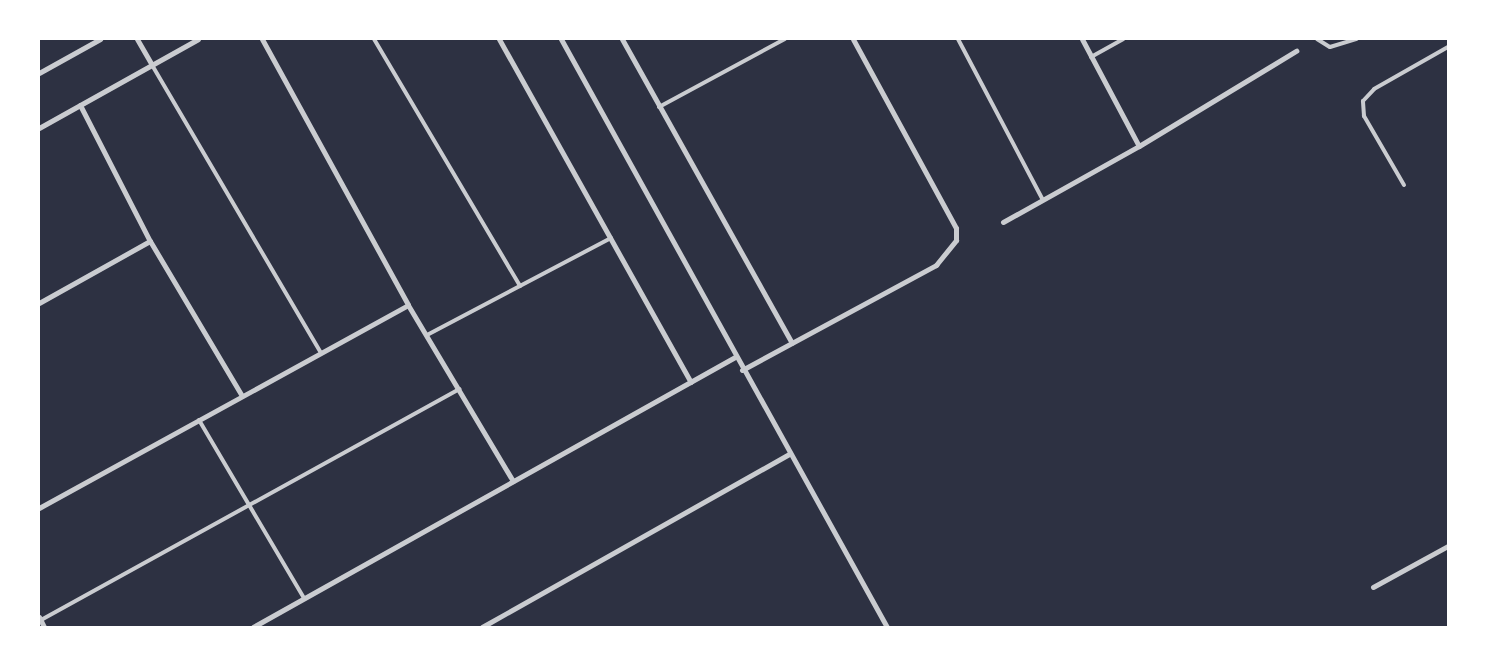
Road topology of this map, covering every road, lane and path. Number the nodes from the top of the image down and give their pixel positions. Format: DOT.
graph roads {
  1 [pos="100,39"];
  2 [pos="137,39"];
  3 [pos="198,39"];
  4 [pos="262,39"];
  5 [pos="374,39"];
  6 [pos="499,39"];
  7 [pos="561,39"];
  8 [pos="622,39"];
  9 [pos="785,39"];
  10 [pos="853,39"];
  11 [pos="958,39"];
  12 [pos="1082,39"];
  13 [pos="1123,39"];
  14 [pos="1317,39"];
  15 [pos="1357,39"];
  16 [pos="1448,47"];
  17 [pos="1296,51"];
  18 [pos="1092,57"];
  19 [pos="152,65"];
  20 [pos="39,73"];
  21 [pos="80,105"];
  22 [pos="659,107"];
  23 [pos="39,128"];
  24 [pos="1139,146"];
  25 [pos="1404,184"];
  26 [pos="1043,200"];
  27 [pos="1003,222"];
  28 [pos="611,238"];
  29 [pos="150,240"];
  30 [pos="520,286"];
  31 [pos="39,303"];
  32 [pos="408,305"];
  33 [pos="427,335"];
  34 [pos="792,343"];
  35 [pos="321,353"];
  36 [pos="735,357"];
  37 [pos="742,370"];
  38 [pos="691,382"];
  39 [pos="460,390"];
  40 [pos="242,396"];
  41 [pos="199,420"];
  42 [pos="790,454"];
  43 [pos="514,481"];
  44 [pos="248,506"];
  45 [pos="39,508"];
  46 [pos="1448,546"];
  47 [pos="1373,587"];
  48 [pos="304,598"];
  49 [pos="40,619"];
  50 [pos="44,627"];
  51 [pos="253,627"];
  52 [pos="482,627"];
  53 [pos="887,627"];
  1 -- 20 [label="street"];
  2 -- 19 [label="street"];
  3 -- 19 [label="street"];
  4 -- 32 [label="street"];
  5 -- 30 [label="lane"];
  6 -- 28 [label="street"];
  7 -- 36 [label="street"];
  8 -- 22 [label="street"];
  9 -- 22 [label="lane"];
  10 -- 34 [label="street"];
  11 -- 26 [label="lane"];
  12 -- 18 [label="street"];
  13 -- 18 [label="lane"];
  14 -- 15 [label="lane"];
  16 -- 25 [label="lane"];
  17 -- 24 [label="street"];
  18 -- 24 [label="street"];
  19 -- 21 [label="street"];
  19 -- 35 [label="lane"];
  21 -- 23 [label="street"];
  21 -- 29 [label="street"];
  22 -- 34 [label="street"];
  24 -- 26 [label="street"];
  26 -- 27 [label="street"];
  28 -- 30 [label="lane"];
  28 -- 38 [label="street"];
  29 -- 31 [label="street"];
  29 -- 40 [label="street"];
  30 -- 33 [label="lane"];
  32 -- 33 [label="street"];
  32 -- 35 [label="street"];
  33 -- 39 [label="street"];
  34 -- 37 [label="street"];
  35 -- 40 [label="street"];
  36 -- 37 [label="street"];
  36 -- 38 [label="street"];
  37 -- 42 [label="street"];
  38 -- 43 [label="street"];
  39 -- 43 [label="street"];
  39 -- 44 [label="lane"];
  40 -- 41 [label="street"];
  41 -- 44 [label="lane"];
  41 -- 45 [label="street"];
  42 -- 52 [label="street"];
  42 -- 53 [label="street"];
  43 -- 48 [label="street"];
  44 -- 48 [label="lane"];
  44 -- 49 [label="lane"];
  46 -- 47 [label="street"];
  48 -- 51 [label="street"];
  49 -- 50 [label="street"];
}
